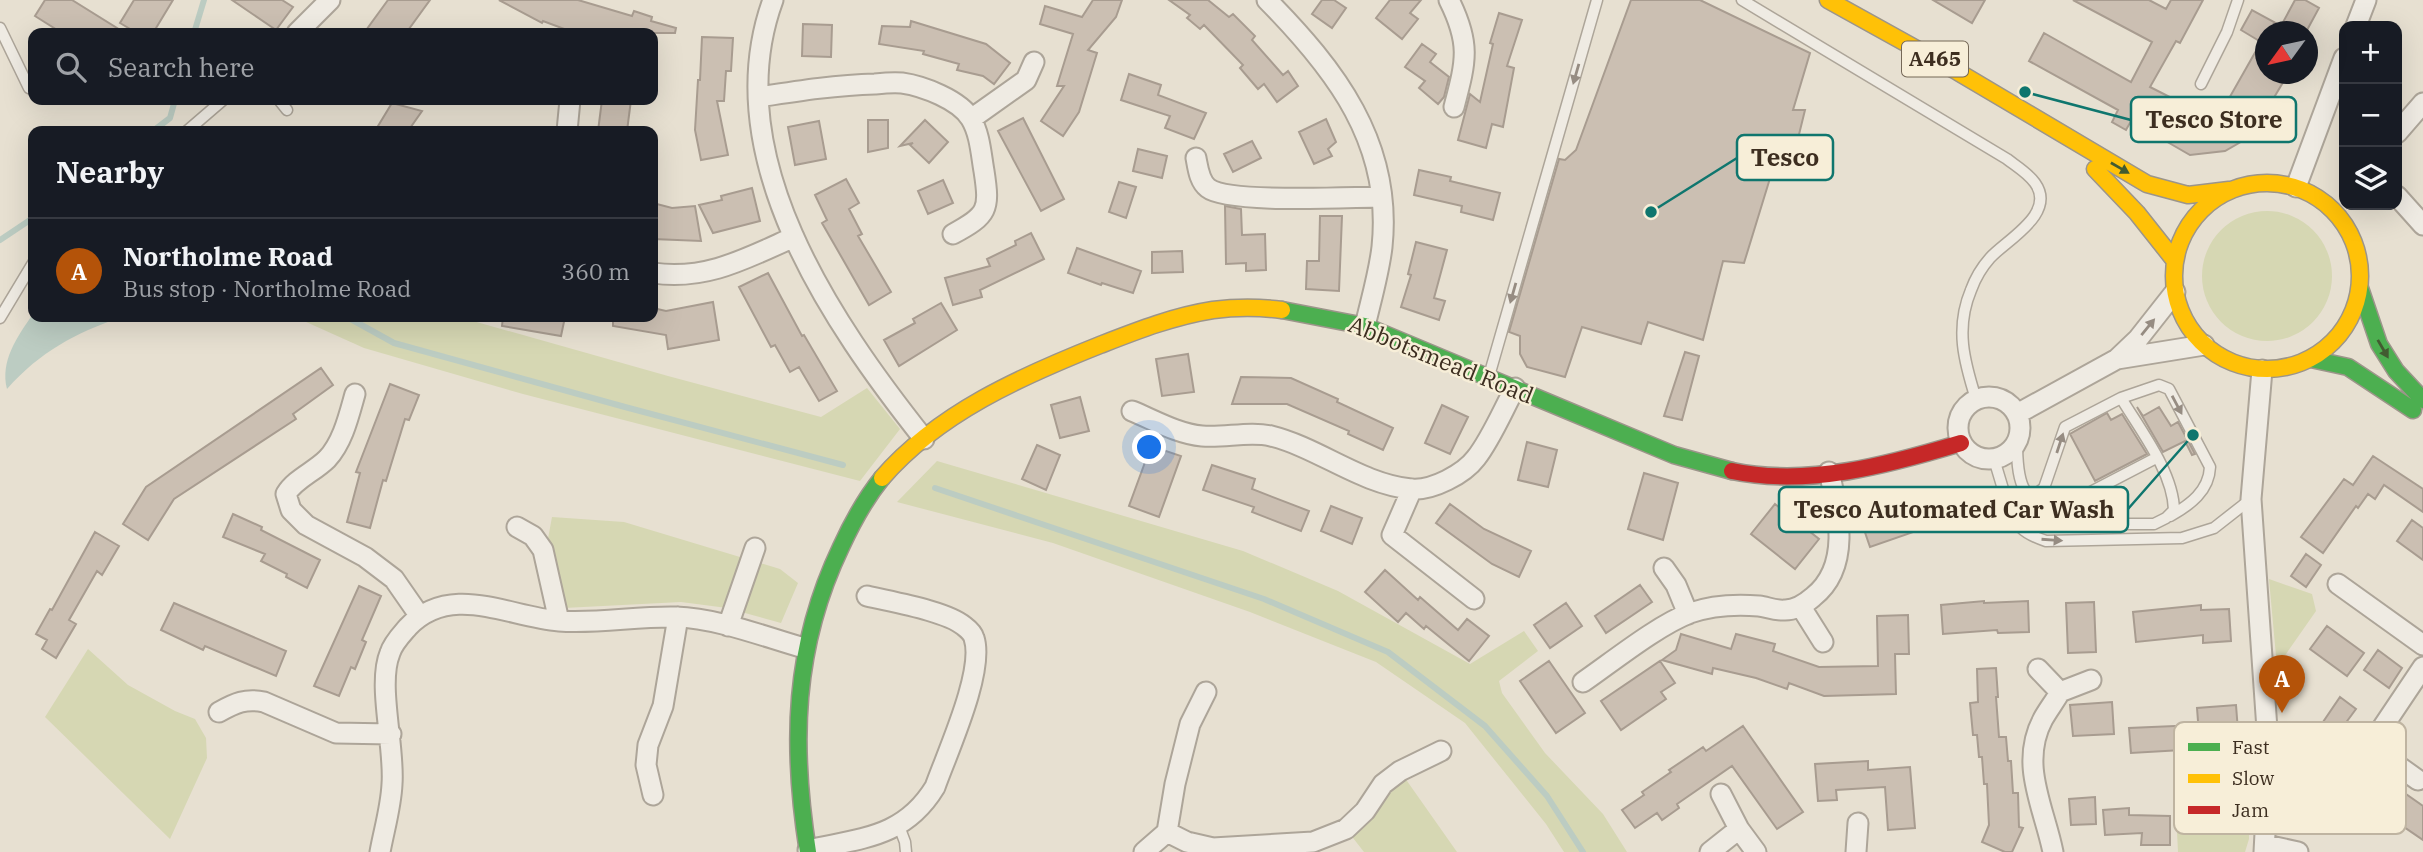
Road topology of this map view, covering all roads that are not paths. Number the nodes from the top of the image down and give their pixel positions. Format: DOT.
graph roads {
  1 [pos="330,0"];
  2 [pos="773,0"];
  3 [pos="1267,0"];
  4 [pos="1449,0"];
  5 [pos="1742,0"];
  6 [pos="1828,0"];
  7 [pos="2238,0"];
  8 [pos="2366,0"];
  9 [pos="1596,4"];
  10 [pos="2358,21"];
  11 [pos="0,28"];
  12 [pos="302,28"];
  13 [pos="1034,62"];
  14 [pos="2339,71"];
  15 [pos="2201,84"];
  16 [pos="28,86"];
  17 [pos="759,97"];
  18 [pos="2423,103"];
  19 [pos="217,105"];
  20 [pos="283,105"];
  21 [pos="570,105"];
  22 [pos="1454,107"];
  23 [pos="287,110"];
  24 [pos="971,119"];
  25 [pos="2039,122"];
  26 [pos="193,126"];
  27 [pos="568,126"];
  28 [pos="2402,127"];
  29 [pos="1198,168"];
  30 [pos="2296,187"];
  31 [pos="2232,189"];
  32 [pos="1381,197"];
  33 [pos="2402,202"];
  34 [pos="2423,225"];
  35 [pos="953,234"];
  36 [pos="794,237"];
  37 [pos="2175,261"];
  38 [pos="28,271"];
  39 [pos="658,274"];
  40 [pos="2360,288"];
  41 [pos="2175,292"];
  42 [pos="0,318"];
  43 [pos="1365,326"];
  44 [pos="2204,345"];
  45 [pos="2117,359"];
  46 [pos="2311,359"];
  47 [pos="2262,370"];
  48 [pos="1489,377"];
  49 [pos="1515,388"];
  50 [pos="355,394"];
  51 [pos="2121,398"];
  52 [pos="1976,399"];
  53 [pos="2423,400"];
  54 [pos="1132,411"];
  55 [pos="2017,414"];
  56 [pos="2423,417"];
  57 [pos="924,439"];
  58 [pos="2017,442"];
  59 [pos="1961,443"];
  60 [pos="2157,458"];
  61 [pos="1994,459"];
  62 [pos="1829,472"];
  63 [pos="1412,489"];
  64 [pos="2027,494"];
  65 [pos="2006,499"];
  66 [pos="2251,499"];
  67 [pos="2166,519"];
  68 [pos="517,527"];
  69 [pos="755,548"];
  70 [pos="1664,568"];
  71 [pos="2338,584"];
  72 [pos="867,596"];
  73 [pos="1474,599"];
  74 [pos="1801,607"];
  75 [pos="1688,614"];
  76 [pos="419,615"];
  77 [pos="678,617"];
  78 [pos="559,621"];
  79 [pos="728,626"];
  80 [pos="1823,642"];
  81 [pos="2423,645"];
  82 [pos="804,648"];
  83 [pos="2423,667"];
  84 [pos="2038,668"];
  85 [pos="2091,680"];
  86 [pos="1583,682"];
  87 [pos="1206,692"];
  88 [pos="2060,692"];
  89 [pos="219,712"];
  90 [pos="2266,722"];
  91 [pos="2386,722"];
  92 [pos="391,734"];
  93 [pos="1441,751"];
  94 [pos="2406,772"];
  95 [pos="2418,780"];
  96 [pos="1721,794"];
  97 [pos="653,795"];
  98 [pos="1858,823"];
  99 [pos="899,826"];
  100 [pos="1739,829"];
  101 [pos="1167,832"];
  102 [pos="2265,848"];
  103 [pos="808,851"];
  104 [pos="380,852"];
  105 [pos="906,852"];
  106 [pos="1144,852"];
  107 [pos="1710,852"];
  108 [pos="1756,852"];
  109 [pos="1856,852"];
  110 [pos="2053,852"];
  111 [pos="2298,852"];
  1 -- 12 [label="street"];
  2 -- 17 [label="street"];
  3 -- 32 [label="street"];
  4 -- 22 [label="street"];
  5 -- 52 [label="lane"];
  6 -- 25 [label="main road, A465"];
  7 -- 15 [label="lane"];
  8 -- 10 [label="street"];
  9 -- 48 [label="lane, one-way"];
  11 -- 16 [label="lane"];
  13 -- 24 [label="street"];
  14 -- 30 [label="street"];
  17 -- 24 [label="street"];
  17 -- 36 [label="street"];
  18 -- 28 [label="street"];
  19 -- 26 [label="lane"];
  20 -- 23 [label="lane"];
  21 -- 27 [label="street"];
  24 -- 35 [label="street"];
  25 -- 31 [label="main road, A465, one-way"];
  25 -- 37 [label="main road, A465"];
  29 -- 32 [label="street"];
  30 -- 31 [label="main road"];
  30 -- 40 [label="main road"];
  31 -- 37 [label="main road"];
  32 -- 43 [label="street"];
  33 -- 34 [label="street"];
  36 -- 39 [label="street"];
  36 -- 57 [label="street"];
  37 -- 41 [label="main road"];
  38 -- 42 [label="lane"];
  40 -- 46 [label="main road"];
  40 -- 53 [label="main road, one-way"];
  41 -- 44 [label="main road"];
  45 -- 41 [label="street, one-way"];
  43 -- 48 [label="main road, Abbotsmead Road"];
  43 -- 57 [label="main road, Abbotsmead Road"];
  44 -- 45 [label="street"];
  44 -- 47 [label="main road"];
  45 -- 55 [label="street"];
  46 -- 47 [label="main road"];
  46 -- 56 [label="main road"];
  47 -- 66 [label="street"];
  48 -- 49 [label="main road, Abbotsmead Road"];
  49 -- 62 [label="main road, Abbotsmead Road"];
  49 -- 63 [label="street"];
  50 -- 76 [label="street"];
  51 -- 60 [label="lane"];
  64 -- 51 [label="lane, one-way"];
  51 -- 67 [label="lane, one-way"];
  52 -- 55 [label="street"];
  52 -- 59 [label="street"];
  54 -- 63 [label="street"];
  55 -- 58 [label="street"];
  57 -- 82 [label="main road, Abbotsmead Road"];
  58 -- 61 [label="street"];
  58 -- 64 [label="lane"];
  59 -- 61 [label="street"];
  59 -- 62 [label="main road, Abbotsmead Road"];
  60 -- 64 [label="lane"];
  60 -- 67 [label="lane"];
  61 -- 65 [label="lane"];
  62 -- 74 [label="street"];
  63 -- 73 [label="street"];
  65 -- 66 [label="lane, one-way"];
  65 -- 67 [label="lane"];
  66 -- 90 [label="street"];
  68 -- 78 [label="street"];
  69 -- 79 [label="street"];
  70 -- 75 [label="street"];
  71 -- 81 [label="street"];
  72 -- 99 [label="street"];
  74 -- 75 [label="street"];
  74 -- 80 [label="street"];
  75 -- 86 [label="street"];
  76 -- 78 [label="street"];
  76 -- 92 [label="street"];
  77 -- 78 [label="street"];
  77 -- 79 [label="street"];
  77 -- 97 [label="street"];
  79 -- 82 [label="street"];
  82 -- 103 [label="main road, Abbotsmead Road"];
  83 -- 91 [label="street"];
  84 -- 88 [label="street"];
  85 -- 88 [label="street"];
  87 -- 101 [label="street"];
  88 -- 110 [label="street"];
  89 -- 92 [label="street"];
  92 -- 104 [label="street"];
  93 -- 101 [label="street"];
  94 -- 95 [label="street"];
  96 -- 100 [label="street"];
  98 -- 109 [label="street"];
  99 -- 103 [label="street"];
  99 -- 105 [label="lane"];
  100 -- 107 [label="street"];
  100 -- 108 [label="street"];
  101 -- 106 [label="street"];
  102 -- 111 [label="street"];
}
